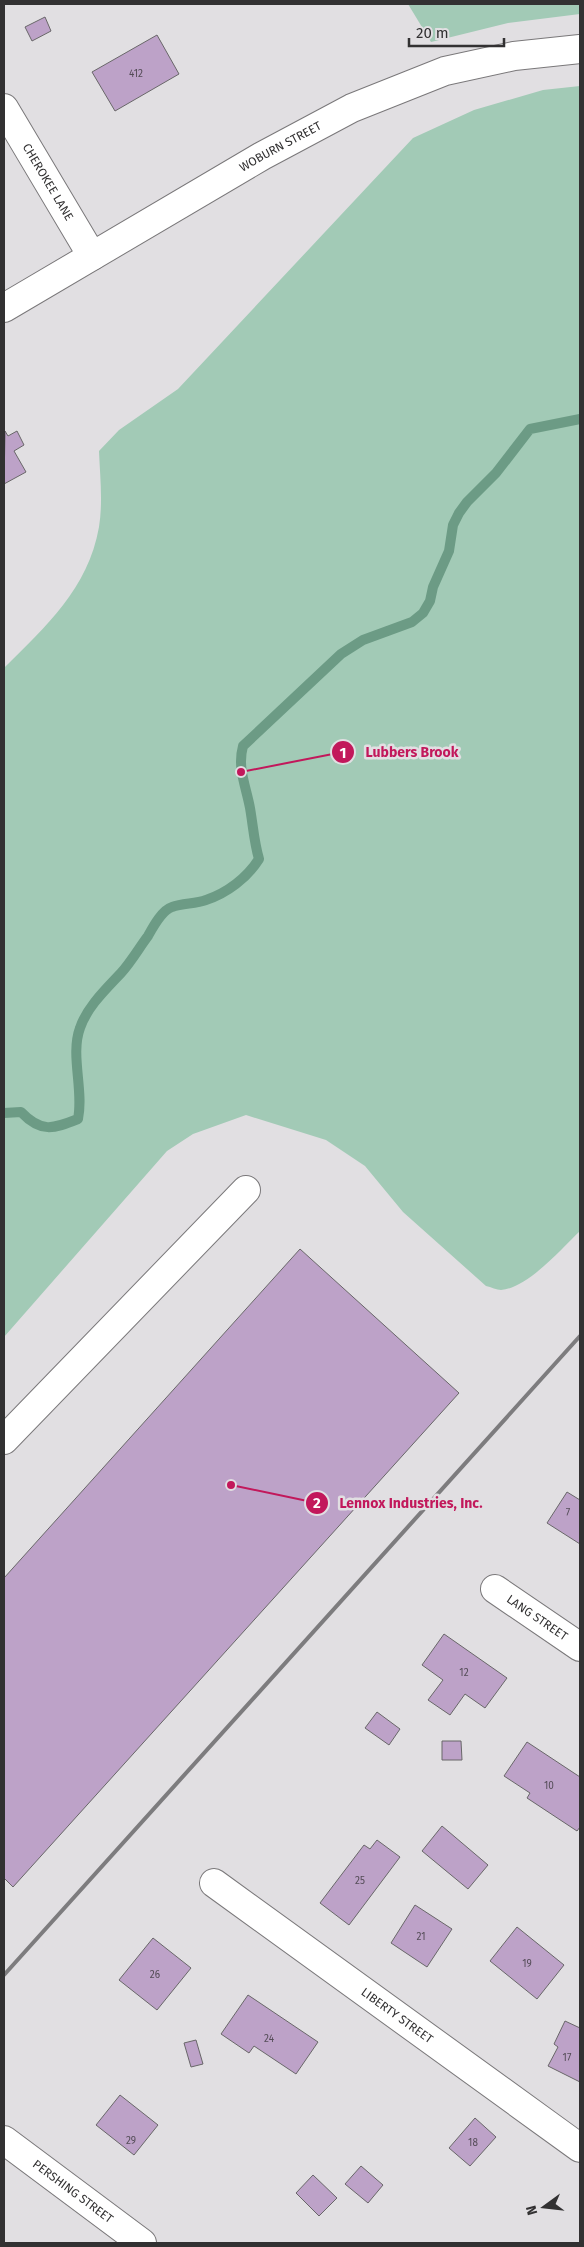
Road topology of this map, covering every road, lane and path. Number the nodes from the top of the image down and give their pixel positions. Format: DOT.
graph roads {
  1 [pos="580,49"];
  2 [pos="4,108"];
  3 [pos="92,256"];
  4 [pos="4,308"];
  5 [pos="246,1190"];
  6 [pos="4,1440"];
  7 [pos="495,1589"];
  8 [pos="580,1647"];
  9 [pos="214,1883"];
  10 [pos="4,2140"];
  11 [pos="580,2148"];
  12 [pos="142,2243"];
  1 -- 3 [label="street, WOBURN STREET"];
  2 -- 3 [label="street, CHEROKEE LANE"];
  3 -- 4 [label="street, WOBURN STREET"];
  5 -- 6 [label="street"];
  7 -- 8 [label="street, LANG STREET"];
  9 -- 11 [label="street, LIBERTY STREET"];
  10 -- 12 [label="street, PERSHING STREET"];
}
